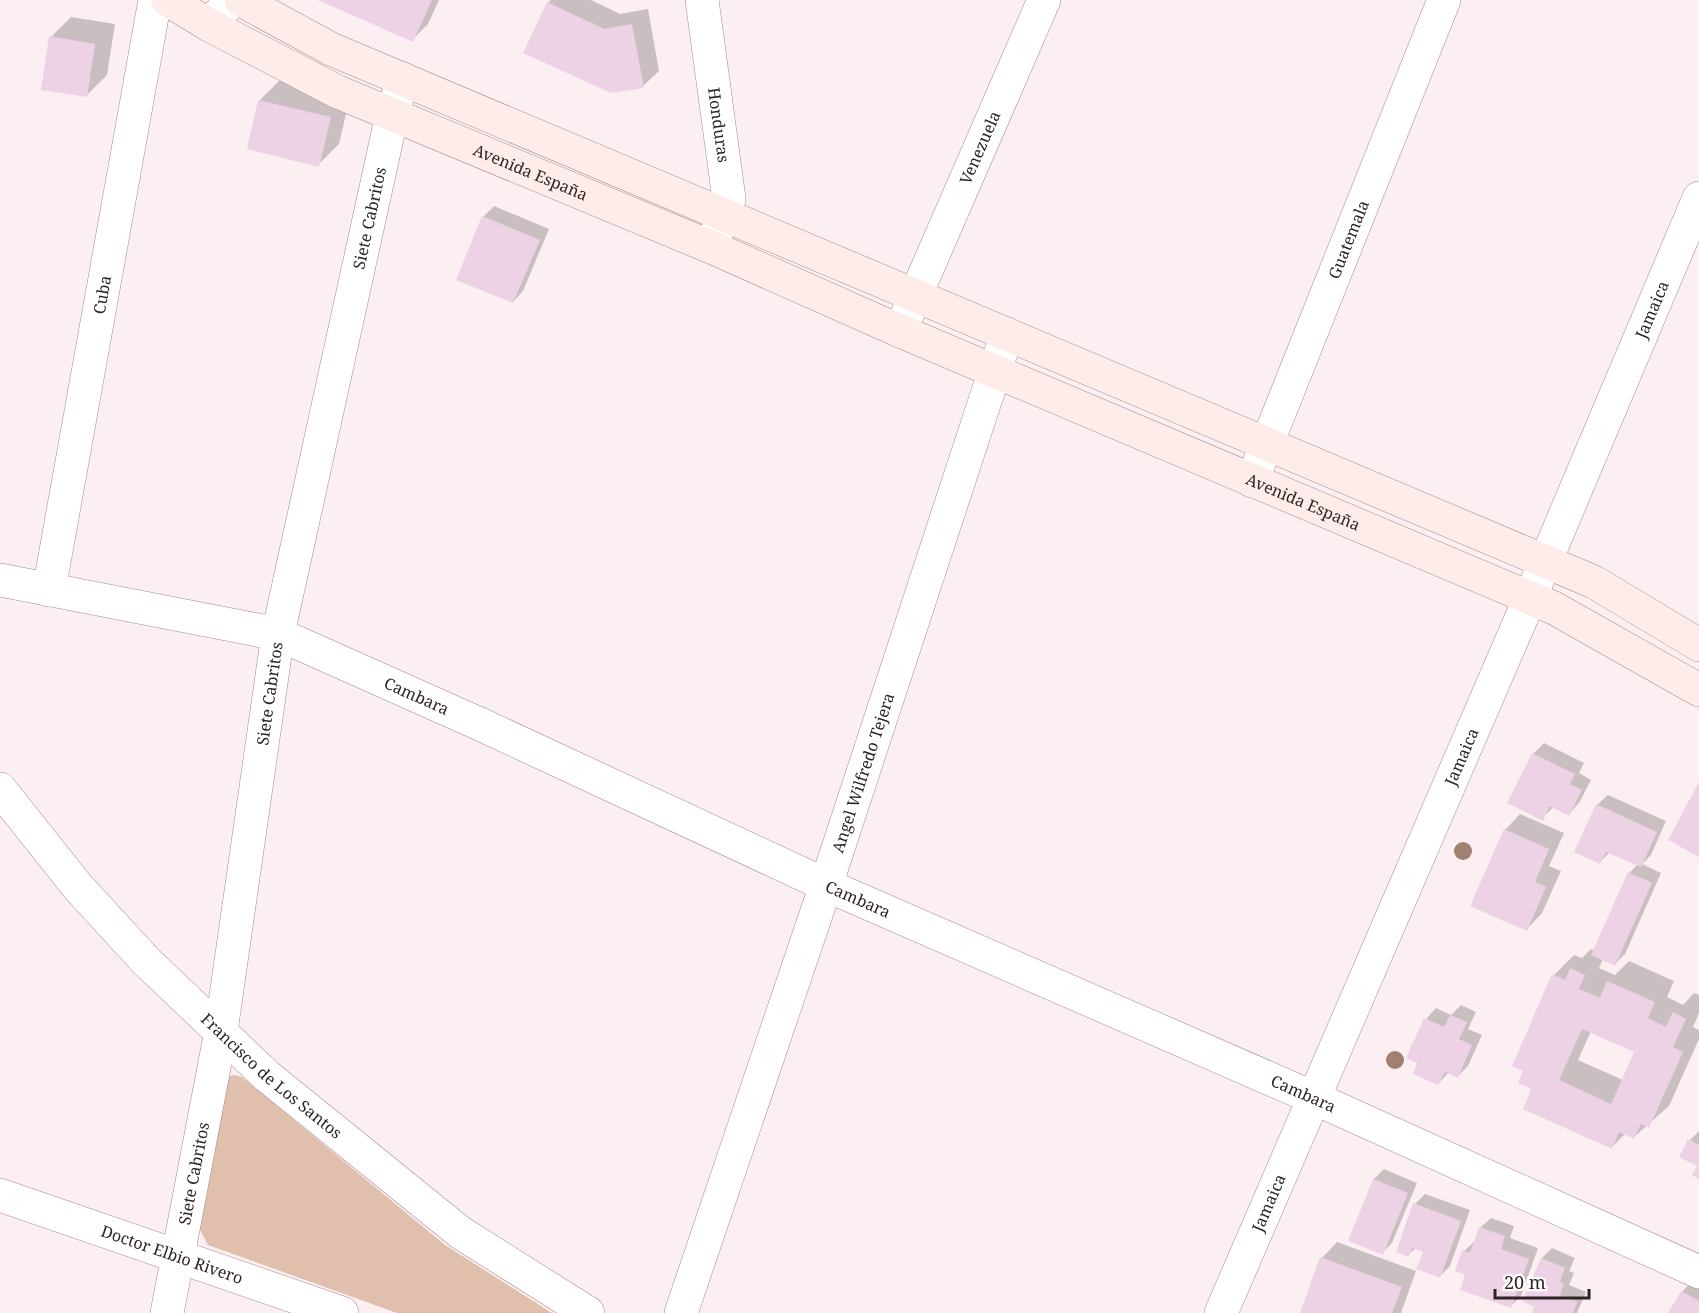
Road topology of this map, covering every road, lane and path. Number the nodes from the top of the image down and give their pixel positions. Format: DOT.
graph roads {
  1 [pos="155,0"];
  2 [pos="168,0"];
  3 [pos="232,0"];
  4 [pos="241,0"];
  5 [pos="702,0"];
  6 [pos="1044,0"];
  7 [pos="1444,0"];
  8 [pos="209,26"];
  9 [pos="403,79"];
  10 [pos="392,115"];
  11 [pos="1699,198"];
  12 [pos="724,214"];
  13 [pos="711,247"];
  14 [pos="916,296"];
  15 [pos="900,331"];
  16 [pos="1007,334"];
  17 [pos="995,371"];
  18 [pos="1267,444"];
  19 [pos="1252,480"];
  20 [pos="1544,561"];
  21 [pos="0,580"];
  22 [pos="49,590"];
  23 [pos="1530,598"];
  24 [pos="278,634"];
  25 [pos="1699,645"];
  26 [pos="1699,690"];
  27 [pos="0,789"];
  28 [pos="826,885"];
  29 [pos="221,1031"];
  30 [pos="1314,1098"];
  31 [pos="0,1195"];
  32 [pos="178,1257"];
  33 [pos="1699,1272"];
  34 [pos="167,1313"];
  35 [pos="342,1313"];
  36 [pos="588,1313"];
  37 [pos="681,1313"];
  38 [pos="1221,1313"];
  1 -- 22 [label="street, Cuba"];
  2 -- 8 [label="main road, Avenida España"];
  3 -- 8 [label="street"];
  4 -- 9 [label="main road"];
  5 -- 12 [label="street, Honduras"];
  6 -- 14 [label="street, Venezuela"];
  7 -- 18 [label="street, Guatemala"];
  8 -- 10 [label="main road, Avenida España"];
  9 -- 10 [label="street, Siete Cabritos"];
  9 -- 12 [label="main road"];
  10 -- 13 [label="main road, Avenida España"];
  10 -- 24 [label="street, Siete Cabritos"];
  11 -- 20 [label="street, Jamaica"];
  12 -- 13 [label="street, Honduras"];
  12 -- 14 [label="main road"];
  13 -- 15 [label="main road, Avenida España"];
  14 -- 15 [label="street"];
  14 -- 16 [label="main road"];
  15 -- 17 [label="main road, Avenida España"];
  16 -- 17 [label="street, Angel Wilfredo Tejera"];
  16 -- 18 [label="main road"];
  17 -- 19 [label="main road, Avenida España"];
  17 -- 28 [label="street, Angel Wilfredo Tejera"];
  18 -- 19 [label="street, Guatemala"];
  18 -- 20 [label="main road"];
  19 -- 23 [label="main road, Avenida España"];
  20 -- 23 [label="street, Jamaica"];
  20 -- 25 [label="main road"];
  21 -- 22 [label="street, Cambara"];
  22 -- 24 [label="street, Cambara"];
  23 -- 26 [label="main road, Avenida España"];
  23 -- 30 [label="street, Jamaica"];
  24 -- 28 [label="street, Cambara"];
  24 -- 29 [label="street, Siete Cabritos"];
  27 -- 29 [label="street, Francisco de Los Santos"];
  28 -- 30 [label="street, Cambara"];
  28 -- 37 [label="street, Angel Wilfredo Tejera"];
  29 -- 32 [label="street, Siete Cabritos"];
  29 -- 36 [label="street, Francisco de Los Santos"];
  30 -- 33 [label="street, Cambara"];
  30 -- 38 [label="street, Jamaica"];
  31 -- 32 [label="street, Doctor Elbio Rivero"];
  32 -- 34 [label="street, Siete Cabritos"];
  32 -- 35 [label="street, Doctor Elbio Rivero"];
}
